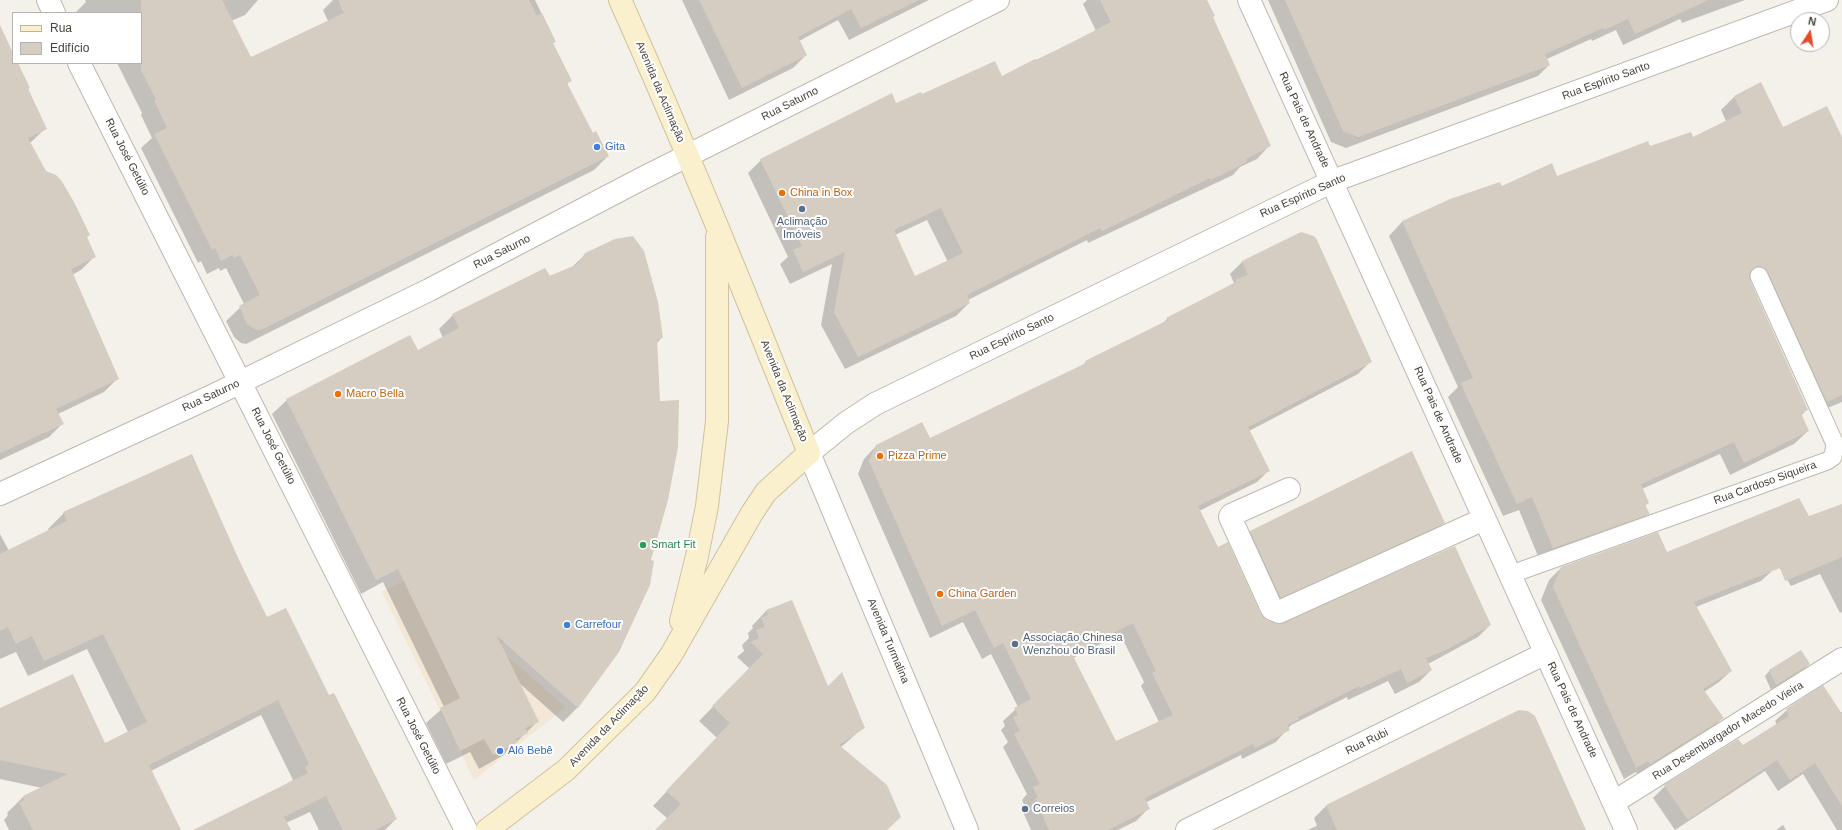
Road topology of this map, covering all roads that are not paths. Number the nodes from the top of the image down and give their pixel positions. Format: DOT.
graph roads {
  1 [pos="48,0"];
  2 [pos="620,0"];
  3 [pos="998,0"];
  4 [pos="1249,0"];
  5 [pos="1827,0"];
  6 [pos="54,12"];
  7 [pos="80,64"];
  8 [pos="687,158"];
  9 [pos="1333,181"];
  10 [pos="717,226"];
  11 [pos="1760,276"];
  12 [pos="241,383"];
  13 [pos="809,453"];
  14 [pos="1289,489"];
  15 [pos="0,494"];
  16 [pos="1484,518"];
  17 [pos="1509,575"];
  18 [pos="1546,653"];
  19 [pos="671,655"];
  20 [pos="1842,659"];
  21 [pos="1614,802"];
  22 [pos="466,830"];
  23 [pos="488,830"];
  24 [pos="967,830"];
  25 [pos="1188,830"];
  26 [pos="1626,830"];
  1 -- 6 [label="street"];
  2 -- 8 [label="street, Avenida da Aclimação"];
  3 -- 8 [label="street, Rua Saturno"];
  4 -- 9 [label="street, Rua Pais de Andrade"];
  5 -- 9 [label="street, Rua Espírito Santo"];
  7 -- 12 [label="street, Rua José Getúlio"];
  8 -- 10 [label="street, Avenida da Aclimação"];
  8 -- 12 [label="street, Rua Saturno"];
  9 -- 13 [label="street, Rua Espírito Santo"];
  9 -- 16 [label="street, Rua Pais de Andrade"];
  10 -- 13 [label="street, Avenida da Aclimação"];
  10 -- 19 [label="street"];
  11 -- 17 [label="lane, Rua Cardoso Siqueira"];
  12 -- 15 [label="street, Rua Saturno"];
  12 -- 22 [label="street, Rua José Getúlio"];
  13 -- 19 [label="street, Avenida da Aclimação"];
  13 -- 24 [label="street, Avenida Turmalina"];
  14 -- 16 [label="street"];
  16 -- 17 [label="street, Rua Pais de Andrade"];
  17 -- 18 [label="street, Rua Pais de Andrade"];
  18 -- 21 [label="street, Rua Pais de Andrade"];
  18 -- 25 [label="street, Rua Rubi"];
  19 -- 23 [label="street, Avenida da Aclimação"];
  20 -- 21 [label="street, Rua Desembargador Macedo Vieira"];
  21 -- 26 [label="street, Rua Pais de Andrade"];
}
